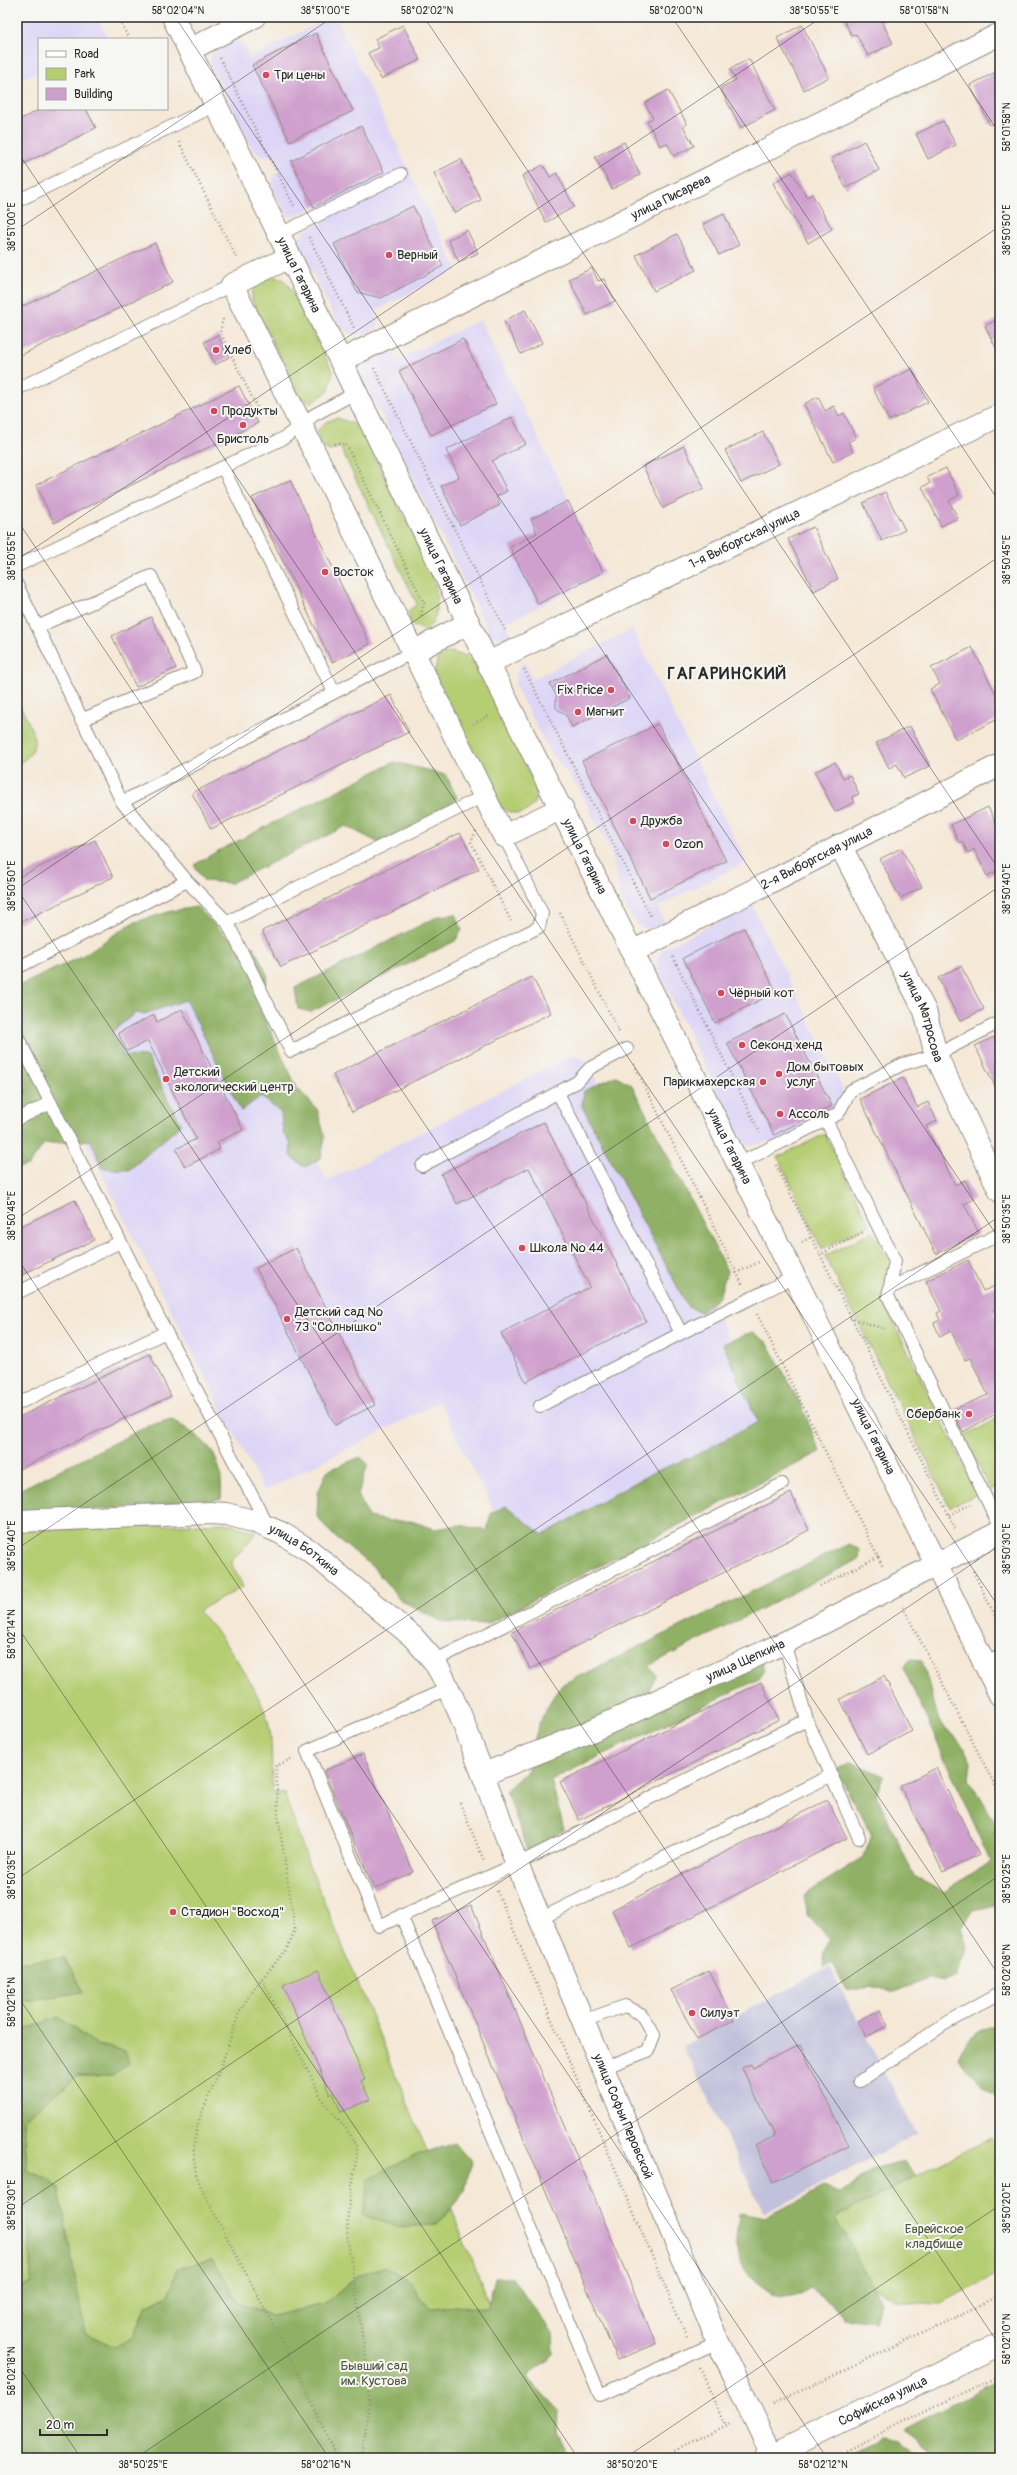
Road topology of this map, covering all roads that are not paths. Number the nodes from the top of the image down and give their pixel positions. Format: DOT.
graph roads {
  1 [pos="173,17"];
  2 [pos="254,17"];
  3 [pos="1000,34"];
  4 [pos="189,50"];
  5 [pos="216,105"];
  6 [pos="401,174"];
  7 [pos="17,201"];
  8 [pos="280,234"];
  9 [pos="290,257"];
  10 [pos="239,282"];
  11 [pos="342,360"];
  12 [pos="17,389"];
  13 [pos="356,392"];
  14 [pos="1000,415"];
  15 [pos="299,426"];
  16 [pos="223,468"];
  17 [pos="17,566"];
  18 [pos="17,585"];
  19 [pos="469,624"];
  20 [pos="37,627"];
  21 [pos="420,648"];
  22 [pos="488,663"];
  23 [pos="334,692"];
  24 [pos="81,720"];
  25 [pos="1000,764"];
  26 [pos="474,800"];
  27 [pos="122,802"];
  28 [pos="562,808"];
  29 [pos="504,836"];
  30 [pos="840,845"];
  31 [pos="186,881"];
  32 [pos="227,922"];
  33 [pos="632,952"];
  34 [pos="17,968"];
  35 [pos="1000,1022"];
  36 [pos="17,1036"];
  37 [pos="627,1049"];
  38 [pos="936,1055"];
  39 [pos="558,1093"];
  40 [pos="51,1103"];
  41 [pos="17,1119"];
  42 [pos="826,1120"];
  43 [pos="738,1164"];
  44 [pos="422,1166"];
  45 [pos="1000,1191"];
  46 [pos="1000,1234"];
  47 [pos="120,1242"];
  48 [pos="794,1277"];
  49 [pos="890,1288"];
  50 [pos="17,1293"];
  51 [pos="166,1332"];
  52 [pos="681,1333"];
  53 [pos="17,1404"];
  54 [pos="540,1406"];
  55 [pos="782,1484"];
  56 [pos="17,1521"];
  57 [pos="268,1527"];
  58 [pos="1000,1528"];
  59 [pos="1000,1532"];
  60 [pos="937,1565"];
  61 [pos="784,1643"];
  62 [pos="992,1660"];
  63 [pos="434,1661"];
  64 [pos="449,1688"];
  65 [pos="1000,1695"];
  66 [pos="807,1720"];
  67 [pos="484,1774"];
  68 [pos="830,1776"];
  69 [pos="859,1838"];
  70 [pos="517,1864"];
  71 [pos="402,1915"];
  72 [pos="540,1919"];
  73 [pos="1000,1993"];
  74 [pos="583,2021"];
  75 [pos="603,2068"];
  76 [pos="860,2081"];
  77 [pos="718,2342"];
  78 [pos="1000,2344"];
  79 [pos="769,2456"];
  1 -- 4 [label="street, улица Гагарина"];
  2 -- 4 [label="street"];
  3 -- 11 [label="street, улица Писарева"];
  4 -- 5 [label="street, улица Гагарина"];
  5 -- 7 [label="lane"];
  5 -- 8 [label="street, улица Гагарина"];
  6 -- 8 [label="lane"];
  8 -- 9 [label="street, улица Гагарина"];
  9 -- 10 [label="street"];
  9 -- 11 [label="street, улица Гагарина"];
  10 -- 12 [label="lane"];
  10 -- 15 [label="street"];
  11 -- 13 [label="street, улица Гагарина"];
  13 -- 15 [label="lane"];
  13 -- 19 [label="street, улица Гагарина"];
  14 -- 22 [label="street, 1-я Выборгская улица"];
  15 -- 16 [label="lane"];
  15 -- 21 [label="street"];
  16 -- 17 [label="lane"];
  16 -- 23 [label="lane"];
  18 -- 20 [label="lane"];
  19 -- 21 [label="street"];
  19 -- 22 [label="street, улица Гагарина"];
  20 -- 24 [label="lane"];
  20 -- 24 [label="lane"];
  21 -- 23 [label="lane"];
  21 -- 26 [label="street"];
  22 -- 28 [label="street, улица Гагарина"];
  23 -- 27 [label="lane"];
  24 -- 27 [label="lane"];
  25 -- 30 [label="street, 2-я Выборгская улица"];
  26 -- 29 [label="street"];
  26 -- 32 [label="lane"];
  27 -- 31 [label="lane"];
  28 -- 29 [label="street"];
  28 -- 33 [label="street, улица Гагарина"];
  29 -- 32 [label="lane"];
  30 -- 33 [label="street, 2-я Выборгская улица"];
  30 -- 38 [label="street, улица Матросова"];
  31 -- 32 [label="lane"];
  31 -- 34 [label="lane"];
  33 -- 43 [label="street, улица Гагарина"];
  35 -- 38 [label="lane"];
  36 -- 40 [label="lane"];
  37 -- 39 [label="lane"];
  38 -- 42 [label="lane"];
  38 -- 45 [label="street, улица Матросова"];
  39 -- 44 [label="lane"];
  39 -- 52 [label="lane"];
  40 -- 41 [label="lane"];
  40 -- 47 [label="lane"];
  42 -- 43 [label="lane"];
  42 -- 49 [label="lane"];
  43 -- 48 [label="street, улица Гагарина"];
  46 -- 49 [label="lane"];
  47 -- 50 [label="lane"];
  47 -- 51 [label="lane"];
  48 -- 52 [label="lane"];
  48 -- 60 [label="street, улица Гагарина"];
  49 -- 58 [label="lane"];
  51 -- 53 [label="lane"];
  51 -- 57 [label="lane"];
  52 -- 54 [label="lane"];
  55 -- 63 [label="lane"];
  56 -- 57 [label="street, улица Боткина"];
  57 -- 63 [label="street, улица Боткина"];
  59 -- 60 [label="street, улица Щепкина"];
  60 -- 61 [label="street, улица Щепкина"];
  60 -- 62 [label="street, улица Гагарина"];
  61 -- 66 [label="lane"];
  61 -- 67 [label="street, улица Щепкина"];
  62 -- 65 [label="street, улица Гагарина"];
  63 -- 64 [label="street, улица Боткина"];
  64 -- 67 [label="street, улица Боткина"];
  64 -- 71 [label="lane"];
  66 -- 68 [label="lane"];
  66 -- 70 [label="lane"];
  67 -- 70 [label="street, улица Софьи Перовской"];
  68 -- 69 [label="lane"];
  68 -- 72 [label="lane"];
  70 -- 71 [label="lane"];
  70 -- 72 [label="street, улица Софьи Перовской"];
  71 -- 77 [label="lane"];
  72 -- 74 [label="street, улица Софьи Перовской"];
  73 -- 76 [label="lane"];
  74 -- 75 [label="street, улица Софьи Перовской"];
  74 -- 75 [label="lane"];
  75 -- 77 [label="street, улица Софьи Перовской"];
  77 -- 79 [label="street, улица Софьи Перовской"];
  78 -- 79 [label="street, Софийская улица"];
}
